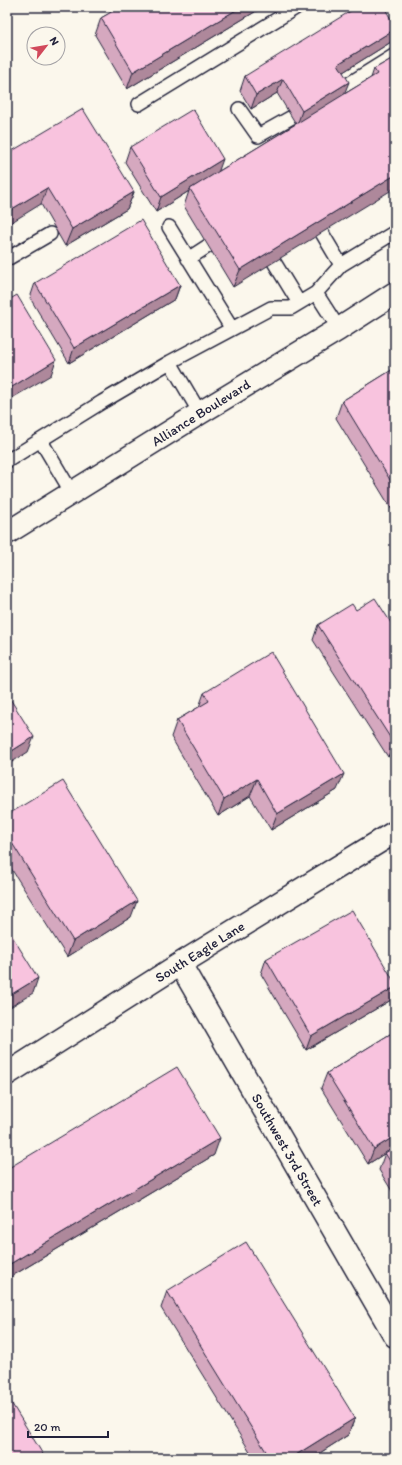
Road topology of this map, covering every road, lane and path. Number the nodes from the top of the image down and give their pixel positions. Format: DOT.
graph roads {
  1 [pos="297,7"];
  2 [pos="395,55"];
  3 [pos="339,90"];
  4 [pos="139,104"];
  5 [pos="239,109"];
  6 [pos="292,117"];
  7 [pos="169,226"];
  8 [pos="395,232"];
  9 [pos="322,233"];
  10 [pos="50,234"];
  11 [pos="208,246"];
  12 [pos="7,259"];
  13 [pos="188,259"];
  14 [pos="274,262"];
  15 [pos="341,265"];
  16 [pos="316,293"];
  17 [pos="395,293"];
  18 [pos="299,303"];
  19 [pos="232,329"];
  20 [pos="339,329"];
  21 [pos="170,362"];
  22 [pos="200,413"];
  23 [pos="41,441"];
  24 [pos="7,461"];
  25 [pos="72,493"];
  26 [pos="7,534"];
  27 [pos="395,832"];
  28 [pos="180,964"];
  29 [pos="7,1074"];
  30 [pos="395,1336"];
  1 -- 4 [label="lane"];
  2 -- 3 [label="lane"];
  5 -- 6 [label="lane"];
  7 -- 13 [label="lane"];
  8 -- 15 [label="lane"];
  9 -- 15 [label="lane"];
  10 -- 12 [label="lane"];
  11 -- 13 [label="lane"];
  13 -- 19 [label="lane"];
  14 -- 18 [label="lane"];
  15 -- 16 [label="lane"];
  16 -- 18 [label="lane"];
  16 -- 20 [label="lane"];
  17 -- 20 [label="street, Alliance Boulevard"];
  18 -- 19 [label="lane"];
  19 -- 21 [label="lane"];
  20 -- 22 [label="street, Alliance Boulevard"];
  21 -- 22 [label="lane"];
  21 -- 23 [label="lane"];
  22 -- 25 [label="street, Alliance Boulevard"];
  23 -- 24 [label="lane"];
  23 -- 25 [label="lane"];
  25 -- 26 [label="street, Alliance Boulevard"];
  27 -- 28 [label="street, South Eagle Lane"];
  28 -- 29 [label="street, South Eagle Lane"];
  28 -- 30 [label="street, Southwest 3rd Street"];
}
